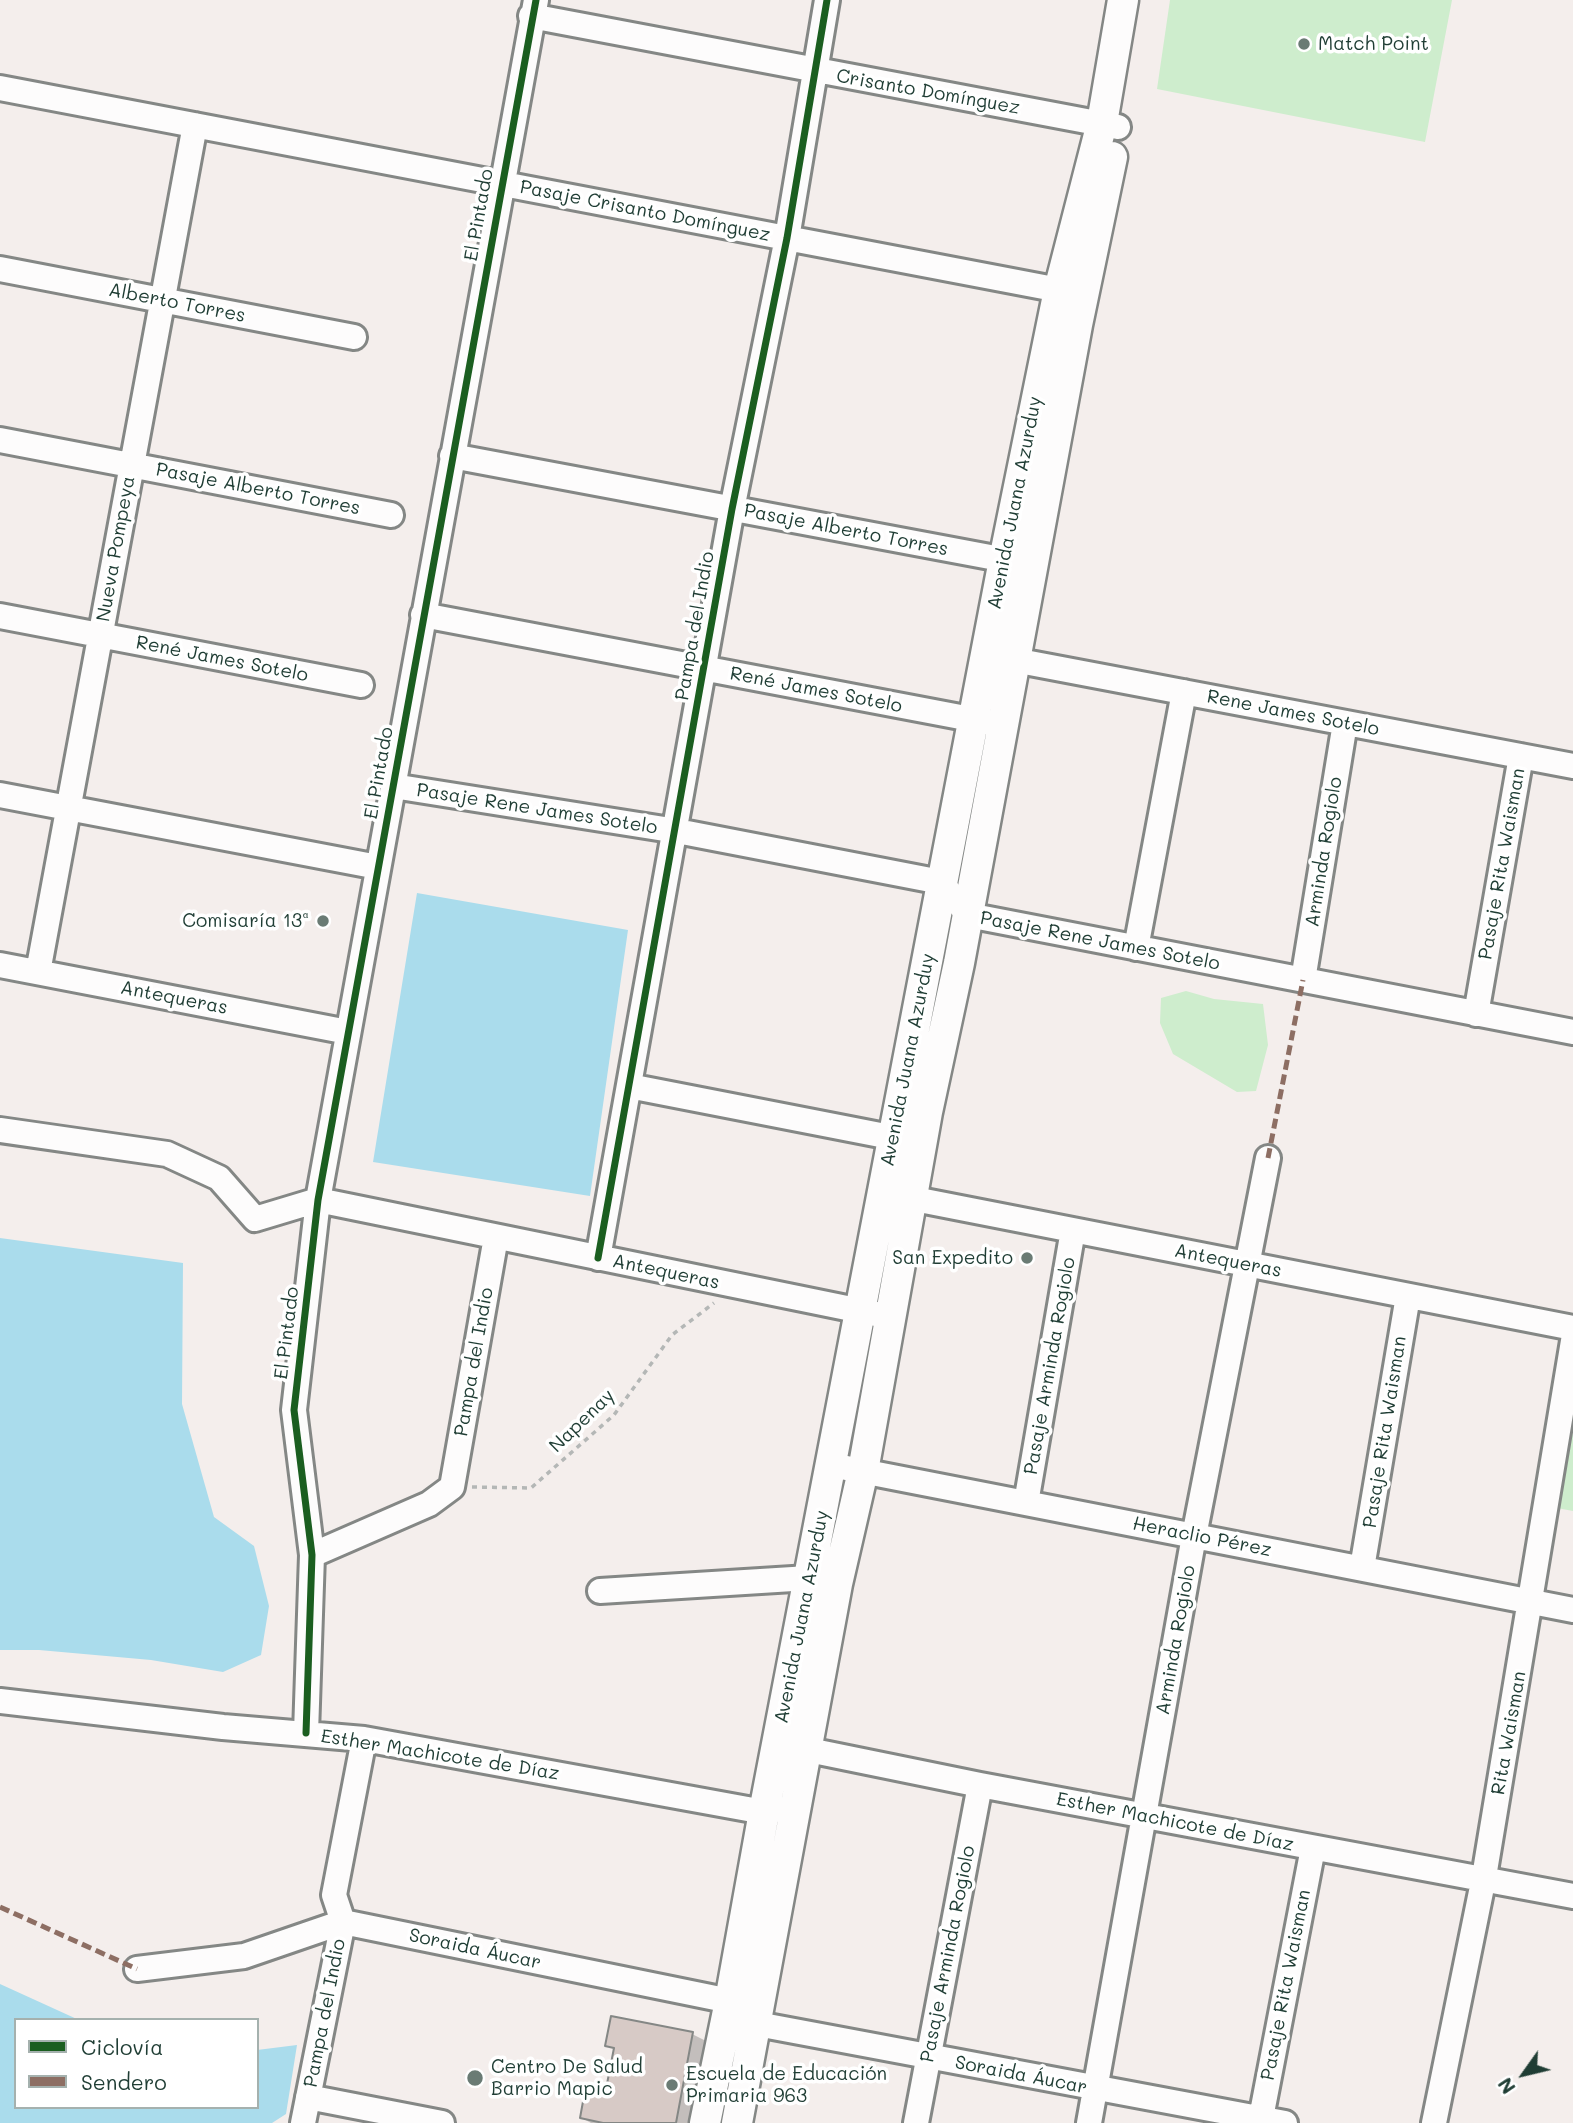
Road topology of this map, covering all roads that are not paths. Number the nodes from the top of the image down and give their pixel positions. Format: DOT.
graph roads {
  1 [pos="827,0"];
  2 [pos="1123,0"];
  3 [pos="1141,0"];
  4 [pos="534,8"];
  5 [pos="814,71"];
  6 [pos="0,88"];
  7 [pos="195,125"];
  8 [pos="1110,125"];
  9 [pos="501,183"];
  10 [pos="787,238"];
  11 [pos="0,269"];
  12 [pos="1072,292"];
  13 [pos="162,300"];
  14 [pos="354,337"];
  15 [pos="0,440"];
  16 [pos="452,456"];
  17 [pos="132,465"];
  18 [pos="732,509"];
  19 [pos="391,515"];
  20 [pos="1003,560"];
  21 [pos="1033,565"];
  22 [pos="424,615"];
  23 [pos="0,616"];
  24 [pos="100,635"];
  25 [pos="1014,660"];
  26 [pos="703,668"];
  27 [pos="361,685"];
  28 [pos="1184,692"];
  29 [pos="973,720"];
  30 [pos="1345,723"];
  31 [pos="1003,725"];
  32 [pos="1521,756"];
  33 [pos="1573,766"];
  34 [pos="393,786"];
  35 [pos="0,795"];
  36 [pos="68,808"];
  37 [pos="677,831"];
  38 [pos="378,867"];
  39 [pos="941,882"];
  40 [pos="968,915"];
  41 [pos="1136,948"];
  42 [pos="0,965"];
  43 [pos="38,972"];
  44 [pos="1303,980"];
  45 [pos="1476,1014"];
  46 [pos="348,1032"];
  47 [pos="1573,1032"];
  48 [pos="629,1086"];
  49 [pos="0,1130"];
  50 [pos="908,1141"];
  51 [pos="1268,1157"];
  52 [pos="897,1196"];
  53 [pos="318,1200"];
  54 [pos="1073,1230"];
  55 [pos="496,1237"];
  56 [pos="598,1258"];
  57 [pos="1248,1265"];
  58 [pos="1408,1296"];
  59 [pos="858,1312"];
  60 [pos="891,1316"];
  61 [pos="1573,1328"];
  62 [pos="1573,1341"];
  63 [pos="831,1465"];
  64 [pos="863,1471"];
  65 [pos="1026,1503"];
  66 [pos="1194,1536"];
  67 [pos="312,1555"];
  68 [pos="1362,1569"];
  69 [pos="823,1581"];
  70 [pos="600,1591"];
  71 [pos="1531,1602"];
  72 [pos="1573,1610"];
  73 [pos="0,1701"];
  74 [pos="306,1733"];
  75 [pos="364,1739"];
  76 [pos="793,1746"];
  77 [pos="980,1785"];
  78 [pos="795,1806"];
  79 [pos="764,1812"];
  80 [pos="1145,1815"];
  81 [pos="1313,1848"];
  82 [pos="1484,1877"];
  83 [pos="1573,1896"];
  84 [pos="343,1922"];
  85 [pos="137,1969"];
  86 [pos="730,2001"];
  87 [pos="757,2024"];
  88 [pos="929,2057"];
  89 [pos="1095,2089"];
  90 [pos="308,2097"];
  91 [pos="1260,2120"];
  92 [pos="303,2123"];
  93 [pos="442,2123"];
  94 [pos="705,2123"];
  95 [pos="737,2123"];
  96 [pos="916,2123"];
  97 [pos="1089,2123"];
  98 [pos="1285,2123"];
  99 [pos="1434,2123"];
  1 -- 5 [label="street, Pampa del Indio"];
  2 -- 8 [label="main road, Avenida Juana Azurduy"];
  3 -- 8 [label="main road, Avenida Juana Azurduy"];
  4 -- 5 [label="street, Crisanto Domínguez"];
  4 -- 9 [label="street, El Pintado"];
  5 -- 8 [label="street, Crisanto Domínguez"];
  5 -- 10 [label="street, Pampa del Indio"];
  6 -- 7 [label="street, Pasaje Crisanto Domínguez"];
  7 -- 9 [label="street, Pasaje Crisanto Domínguez"];
  7 -- 13 [label="street, Nueva Pompeya"];
  8 -- 12 [label="main road, Avenida Juana Azurduy"];
  9 -- 10 [label="street, Pasaje Crisanto Domínguez"];
  9 -- 16 [label="street, El Pintado"];
  10 -- 12 [label="street, Pasaje Crisanto Domínguez"];
  10 -- 18 [label="street, Pampa del Indio"];
  11 -- 13 [label="street, Alberto Torres"];
  12 -- 20 [label="main road, Avenida Juana Azurduy"];
  12 -- 21 [label="main road, Avenida Juana Azurduy"];
  13 -- 14 [label="street, Alberto Torres"];
  13 -- 17 [label="street, Nueva Pompeya"];
  15 -- 17 [label="street, Pasaje Alberto Torres"];
  16 -- 18 [label="street, Pasaje Alberto Torres"];
  16 -- 22 [label="street, El Pintado"];
  17 -- 19 [label="street, Pasaje Alberto Torres"];
  17 -- 24 [label="street, Nueva Pompeya"];
  18 -- 20 [label="street, Pasaje Alberto Torres"];
  18 -- 26 [label="street, Pampa del Indio"];
  20 -- 21 [label="street, Pasaje Alberto Torres"];
  20 -- 29 [label="main road, Avenida Juana Azurduy"];
  21 -- 25 [label="main road, Avenida Juana Azurduy"];
  22 -- 26 [label="street, René James Sotelo"];
  22 -- 34 [label="street, El Pintado"];
  23 -- 24 [label="street, René James Sotelo"];
  24 -- 27 [label="street, René James Sotelo"];
  24 -- 36 [label="street, Nueva Pompeya"];
  25 -- 28 [label="street, Rene James Sotelo"];
  25 -- 31 [label="main road, Avenida Juana Azurduy"];
  26 -- 29 [label="street, René James Sotelo"];
  26 -- 37 [label="street, Pampa del Indio"];
  28 -- 30 [label="street, Rene James Sotelo"];
  28 -- 41 [label="street"];
  29 -- 31 [label="street, René James Sotelo"];
  29 -- 39 [label="main road, Avenida Juana Azurduy"];
  30 -- 32 [label="street, Rene James Sotelo"];
  30 -- 44 [label="street, Arminda Rogiolo"];
  31 -- 40 [label="main road, Avenida Juana Azurduy"];
  32 -- 33 [label="street, Rene James Sotelo"];
  32 -- 45 [label="street, Pasaje Rita Waisman"];
  34 -- 37 [label="street, Pasaje Rene James Sotelo"];
  34 -- 38 [label="street, El Pintado"];
  35 -- 36 [label="street"];
  36 -- 38 [label="street"];
  36 -- 43 [label="street, Nueva Pompeya"];
  37 -- 39 [label="street, Pasaje Rene James Sotelo"];
  37 -- 48 [label="street, Pampa del Indio"];
  38 -- 46 [label="street, El Pintado"];
  39 -- 40 [label="street, Pasaje Rene James Sotelo"];
  39 -- 50 [label="main road, Avenida Juana Azurduy"];
  40 -- 41 [label="street, Pasaje Rene James Sotelo"];
  40 -- 50 [label="main road, Avenida Juana Azurduy"];
  41 -- 44 [label="street, Pasaje Rene James Sotelo"];
  42 -- 43 [label="street, Antequeras"];
  43 -- 46 [label="street, Antequeras"];
  44 -- 45 [label="street, Pasaje Rene James Sotelo"];
  45 -- 47 [label="street, Pasaje Rene James Sotelo"];
  46 -- 53 [label="street, El Pintado"];
  48 -- 50 [label="street"];
  48 -- 56 [label="street, Pampa del Indio"];
  49 -- 53 [label="street"];
  50 -- 52 [label="main road, Avenida Juana Azurduy"];
  51 -- 57 [label="street, Arminda Rogiolo"];
  52 -- 54 [label="street, Antequeras"];
  52 -- 59 [label="main road, Avenida Juana Azurduy"];
  52 -- 60 [label="main road, Avenida Juana Azurduy"];
  53 -- 55 [label="street, Antequeras"];
  53 -- 67 [label="street, El Pintado"];
  54 -- 57 [label="street, Antequeras"];
  54 -- 65 [label="street, Pasaje Arminda Rogiolo"];
  55 -- 56 [label="street, Antequeras"];
  55 -- 67 [label="street, Pampa del Indio"];
  56 -- 59 [label="street, Antequeras"];
  57 -- 58 [label="street, Antequeras"];
  57 -- 66 [label="street, Arminda Rogiolo"];
  58 -- 61 [label="street, Antequeras"];
  58 -- 68 [label="street, Pasaje Rita Waisman"];
  59 -- 60 [label="street, Antequeras"];
  59 -- 63 [label="main road, Avenida Juana Azurduy"];
  60 -- 64 [label="main road, Avenida Juana Azurduy"];
  62 -- 71 [label="street, Rita Waisman"];
  63 -- 64 [label="street, Heraclio Pérez"];
  63 -- 69 [label="main road, Avenida Juana Azurduy"];
  64 -- 65 [label="street, Heraclio Pérez"];
  64 -- 69 [label="main road, Avenida Juana Azurduy"];
  65 -- 66 [label="street, Heraclio Pérez"];
  66 -- 68 [label="street, Heraclio Pérez"];
  66 -- 80 [label="street, Arminda Rogiolo"];
  67 -- 74 [label="street, El Pintado"];
  68 -- 71 [label="street, Heraclio Pérez"];
  69 -- 70 [label="street"];
  69 -- 76 [label="main road, Avenida Juana Azurduy"];
  71 -- 72 [label="street, Heraclio Pérez"];
  71 -- 82 [label="street, Rita Waisman"];
  73 -- 74 [label="street, Esther Machicote de Díaz"];
  74 -- 75 [label="street, Esther Machicote de Díaz"];
  75 -- 79 [label="street, Esther Machicote de Díaz"];
  75 -- 84 [label="street, Pampa del Indio"];
  76 -- 77 [label="street, Esther Machicote de Díaz"];
  76 -- 78 [label="main road, Avenida Juana Azurduy"];
  76 -- 79 [label="main road, Avenida Juana Azurduy"];
  77 -- 80 [label="street, Esther Machicote de Díaz"];
  77 -- 88 [label="street, Pasaje Arminda Rogiolo"];
  78 -- 79 [label="street, Esther Machicote de Díaz"];
  78 -- 87 [label="main road, Avenida Juana Azurduy"];
  79 -- 86 [label="main road, Avenida Juana Azurduy"];
  80 -- 81 [label="street, Esther Machicote de Díaz"];
  80 -- 89 [label="street, Arminda Rogiolo"];
  81 -- 82 [label="street, Esther Machicote de Díaz"];
  81 -- 91 [label="street, Pasaje Rita Waisman"];
  82 -- 83 [label="street, Esther Machicote de Díaz"];
  82 -- 99 [label="street, Rita Waisman"];
  84 -- 85 [label="street"];
  84 -- 86 [label="street, Soraida Áucar"];
  84 -- 90 [label="street, Pampa del Indio"];
  86 -- 87 [label="street"];
  86 -- 94 [label="main road, Avenida Juana Azurduy"];
  87 -- 88 [label="street, Soraida Áucar"];
  87 -- 95 [label="main road, Avenida Juana Azurduy"];
  88 -- 89 [label="street, Soraida Áucar"];
  88 -- 96 [label="street, Pasaje Arminda Rogiolo"];
  89 -- 91 [label="street, Soraida Áucar"];
  89 -- 97 [label="street, Arminda Rogiolo"];
  90 -- 92 [label="street, Pampa del Indio"];
  90 -- 93 [label="street"];
  91 -- 98 [label="street, Soraida Áucar"];
}
